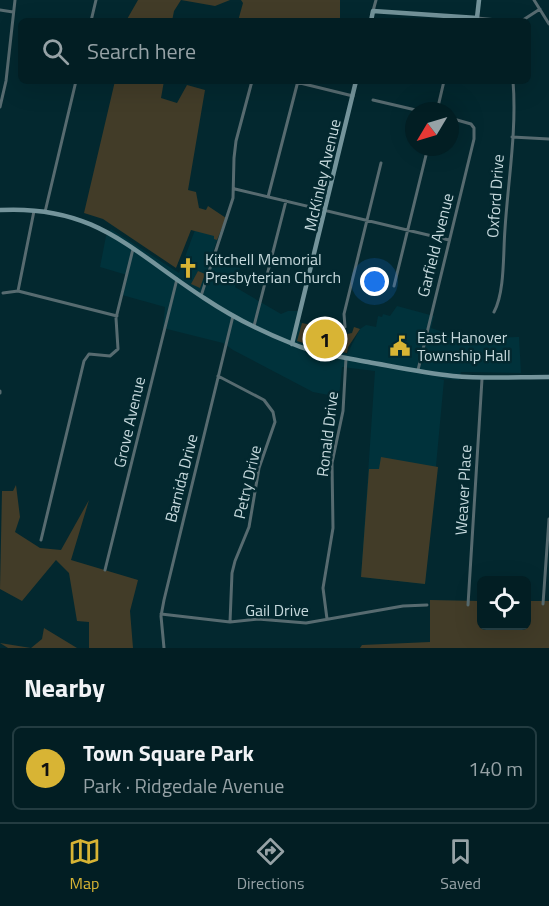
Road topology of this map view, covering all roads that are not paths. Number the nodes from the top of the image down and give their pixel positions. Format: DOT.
graph roads {
  1 [pos="15,0"];
  2 [pos="96,0"];
  3 [pos="376,0"];
  4 [pos="479,0"];
  5 [pos="534,0"];
  6 [pos="540,9"];
  7 [pos="0,10"];
  8 [pos="373,11"];
  9 [pos="14,12"];
  10 [pos="92,18"];
  11 [pos="372,18"];
  12 [pos="477,18"];
  13 [pos="526,18"];
  14 [pos="549,24"];
  15 [pos="75,84"];
  16 [pos="251,84"];
  17 [pos="297,84"];
  18 [pos="306,84"];
  19 [pos="355,84"];
  20 [pos="443,84"];
  21 [pos="513,84"];
  22 [pos="353,96"];
  23 [pos="373,100"];
  24 [pos="439,102"];
  25 [pos="0,107"];
  26 [pos="405,107"];
  27 [pos="459,120"];
  28 [pos="512,137"];
  29 [pos="549,139"];
  30 [pos="426,156"];
  31 [pos="381,163"];
  32 [pos="235,189"];
  33 [pos="268,197"];
  34 [pos="286,201"];
  35 [pos="0,210"];
  36 [pos="326,210"];
  37 [pos="34,211"];
  38 [pos="45,212"];
  39 [pos="368,220"];
  40 [pos="408,230"];
  41 [pos="449,240"];
  42 [pos="134,248"];
  43 [pos="177,279"];
  44 [pos="394,286"];
  45 [pos="18,291"];
  46 [pos="3,293"];
  47 [pos="201,296"];
  48 [pos="494,312"];
  49 [pos="233,314"];
  50 [pos="117,316"];
  51 [pos="254,326"];
  52 [pos="345,327"];
  53 [pos="292,344"];
  54 [pos="346,358"];
  55 [pos="418,370"];
  56 [pos="218,376"];
  57 [pos="482,377"];
  58 [pos="549,377"];
  59 [pos="549,519"];
  60 [pos="41,540"];
  61 [pos="105,570"];
  62 [pos="427,604"];
  63 [pos="543,604"];
  64 [pos="468,605"];
  65 [pos="162,614"];
  66 [pos="327,619"];
  67 [pos="230,622"];
  68 [pos="164,648"];
  1 -- 9 [label="street"];
  2 -- 10 [label="street"];
  3 -- 8 [label="street"];
  4 -- 12 [label="main road"];
  5 -- 6 [label="street"];
  6 -- 13 [label="street"];
  6 -- 14 [label="street"];
  7 -- 9 [label="street"];
  8 -- 11 [label="main road"];
  8 -- 12 [label="main road"];
  9 -- 25 [label="street"];
  15 -- 38 [label="street"];
  16 -- 32 [label="street"];
  17 -- 33 [label="street"];
  18 -- 22 [label="street"];
  19 -- 22 [label="main road, McKinley Avenue"];
  20 -- 24 [label="street"];
  21 -- 28 [label="street, Oxford Drive"];
  22 -- 36 [label="main road, McKinley Avenue"];
  23 -- 26 [label="street"];
  27 -- 41 [label="street, Garfield Avenue"];
  28 -- 29 [label="street"];
  28 -- 48 [label="street, Oxford Drive"];
  30 -- 40 [label="street"];
  31 -- 39 [label="street"];
  32 -- 33 [label="street"];
  32 -- 47 [label="street"];
  33 -- 34 [label="street"];
  34 -- 36 [label="street"];
  34 -- 51 [label="street"];
  35 -- 37 [label="main road"];
  36 -- 39 [label="street"];
  36 -- 53 [label="main road, McKinley Avenue"];
  37 -- 38 [label="main road"];
  37 -- 45 [label="street"];
  38 -- 42 [label="main road"];
  39 -- 40 [label="street"];
  39 -- 52 [label="street"];
  40 -- 41 [label="street"];
  40 -- 44 [label="street"];
  41 -- 55 [label="street, Garfield Avenue"];
  42 -- 43 [label="main road"];
  42 -- 50 [label="street"];
  43 -- 47 [label="main road"];
  43 -- 61 [label="street, Grove Avenue"];
  45 -- 46 [label="street"];
  45 -- 50 [label="street"];
  47 -- 49 [label="main road"];
  49 -- 51 [label="main road"];
  49 -- 56 [label="street, Barnida Drive"];
  50 -- 60 [label="street"];
  51 -- 53 [label="main road"];
  53 -- 54 [label="main road"];
  54 -- 55 [label="main road"];
  54 -- 66 [label="street, Ronald Drive"];
  55 -- 57 [label="main road"];
  56 -- 65 [label="street, Barnida Drive"];
  56 -- 67 [label="street, Petry Drive"];
  57 -- 58 [label="main road"];
  57 -- 64 [label="street, Weaver Place"];
  59 -- 63 [label="street"];
  62 -- 66 [label="street, Gail Drive"];
  65 -- 67 [label="street, Gail Drive"];
  65 -- 68 [label="street, Barnida Drive"];
  66 -- 67 [label="street, Gail Drive"];
}
